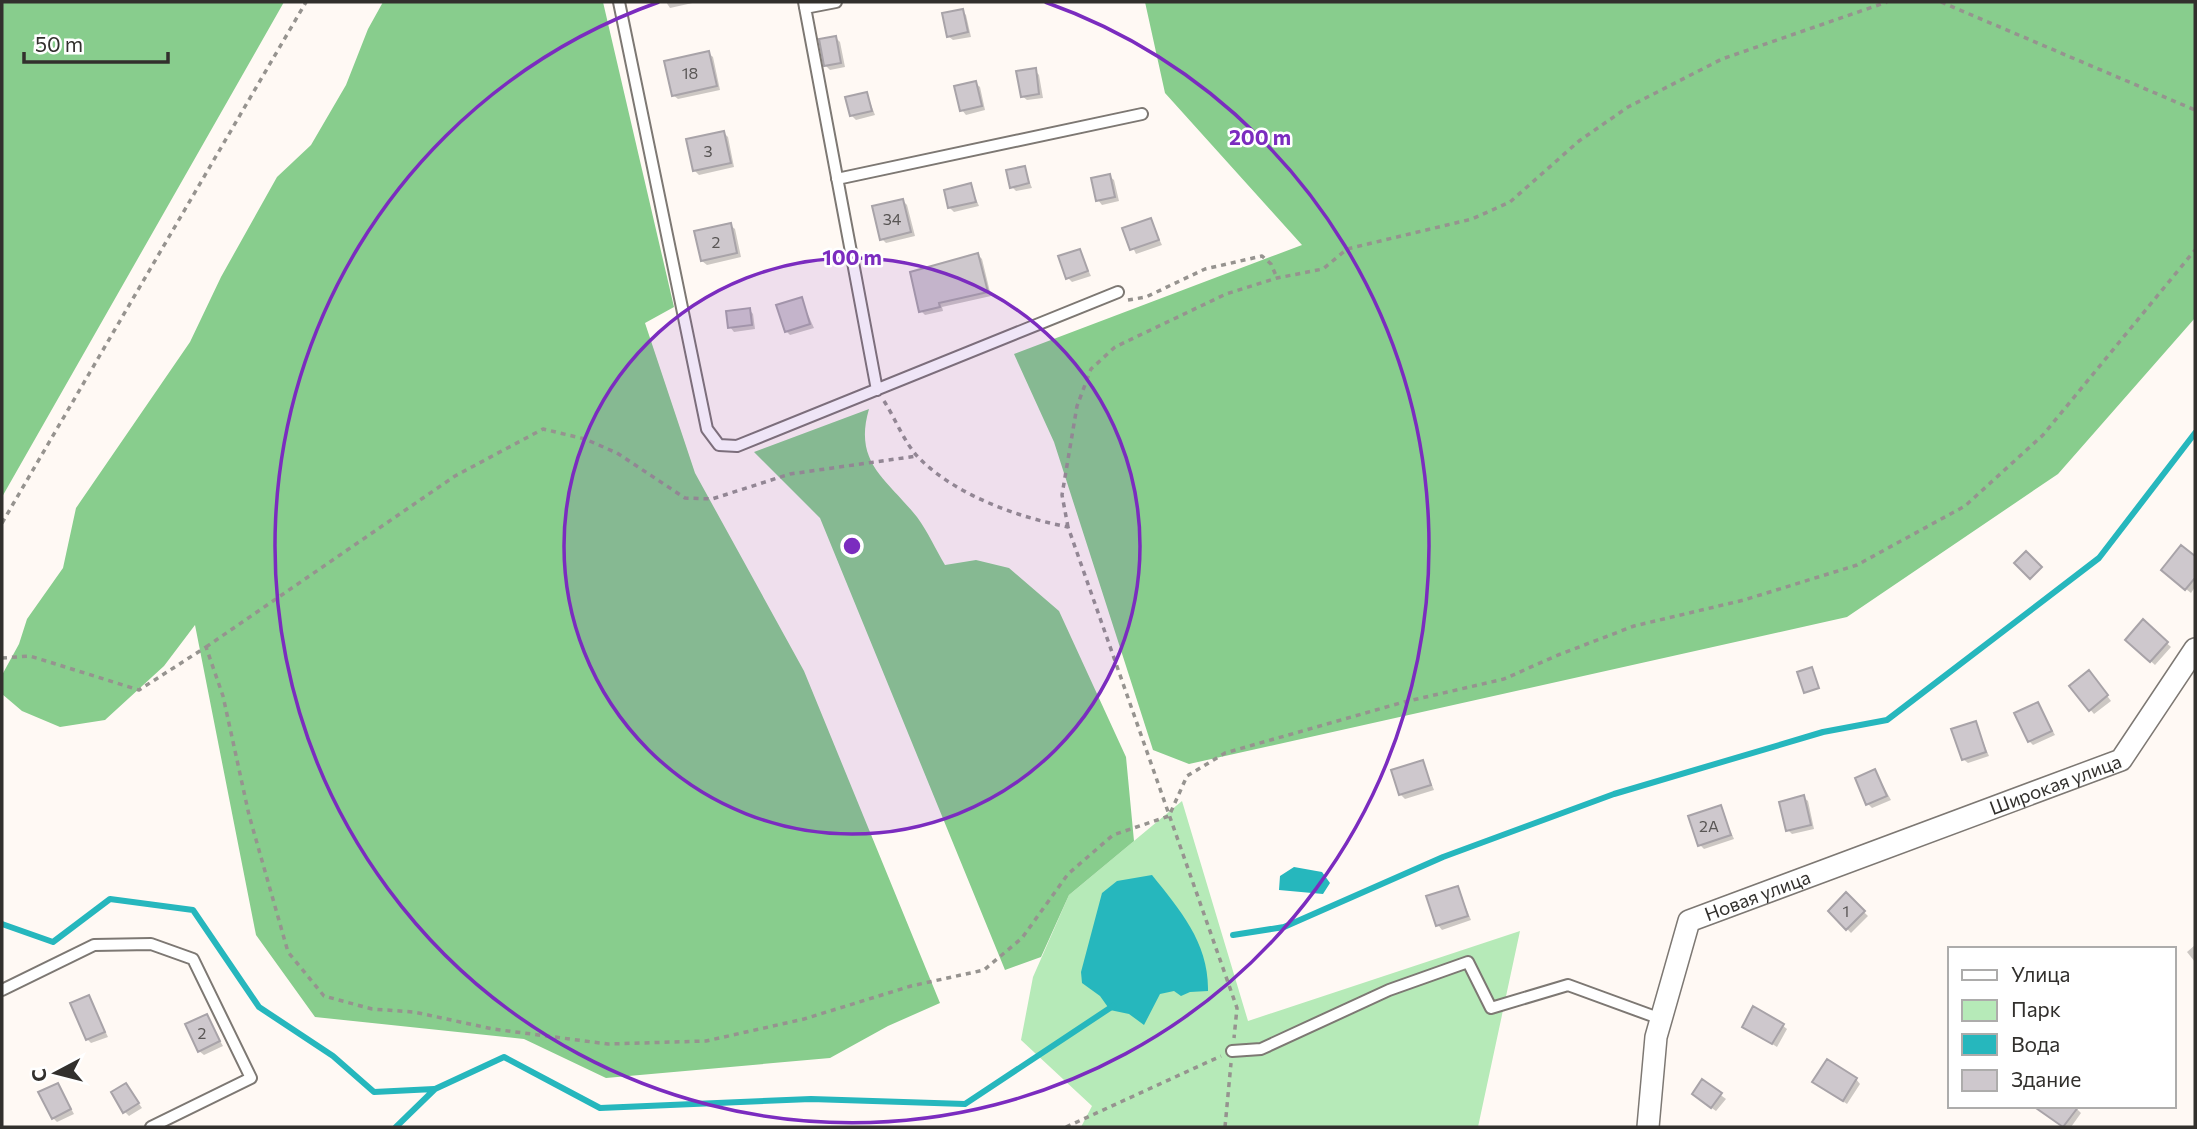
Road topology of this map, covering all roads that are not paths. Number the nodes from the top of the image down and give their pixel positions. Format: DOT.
graph roads {
  1 [pos="619,2"];
  2 [pos="836,2"];
  3 [pos="804,5"];
  4 [pos="1142,114"];
  5 [pos="837,179"];
  6 [pos="1118,292"];
  7 [pos="877,390"];
  8 [pos="2195,649"];
  9 [pos="1944,826"];
  10 [pos="2,990"];
  11 [pos="1661,1019"];
  12 [pos="1233,1051"];
  13 [pos="151,1127"];
  14 [pos="1648,1127"];
  1 -- 7 [label="lane"];
  2 -- 3 [label="lane"];
  3 -- 5 [label="lane"];
  4 -- 5 [label="lane"];
  5 -- 7 [label="lane"];
  6 -- 7 [label="lane"];
  8 -- 9 [label="street, Широкая улица"];
  9 -- 11 [label="street, Новая улица"];
  10 -- 13 [label="lane"];
  11 -- 12 [label="lane"];
  11 -- 14 [label="street, Новая улица"];
}
